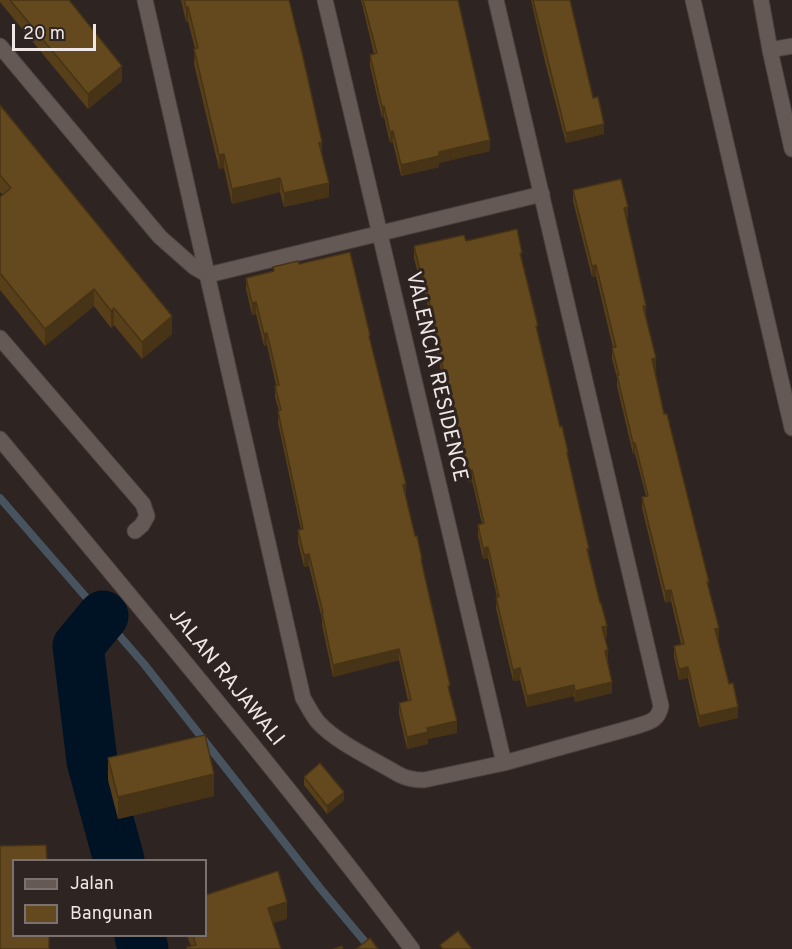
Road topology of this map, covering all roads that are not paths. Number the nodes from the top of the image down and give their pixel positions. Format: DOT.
graph roads {
  1 [pos="145,0"];
  2 [pos="325,0"];
  3 [pos="496,0"];
  4 [pos="693,0"];
  5 [pos="761,0"];
  6 [pos="0,46"];
  7 [pos="792,46"];
  8 [pos="770,50"];
  9 [pos="792,149"];
  10 [pos="542,194"];
  11 [pos="380,233"];
  12 [pos="208,274"];
  13 [pos="0,338"];
  14 [pos="792,428"];
  15 [pos="0,438"];
  16 [pos="135,531"];
  17 [pos="504,763"];
  18 [pos="412,949"];
  1 -- 12 [label="street"];
  2 -- 11 [label="street, VALENCIA RESIDENCE"];
  3 -- 10 [label="street"];
  4 -- 14 [label="street"];
  5 -- 8 [label="street"];
  6 -- 12 [label="street"];
  7 -- 8 [label="street"];
  8 -- 9 [label="street"];
  10 -- 11 [label="street"];
  10 -- 17 [label="street"];
  11 -- 12 [label="street"];
  11 -- 17 [label="street, VALENCIA RESIDENCE"];
  12 -- 17 [label="street"];
  13 -- 16 [label="street"];
  15 -- 18 [label="street, JALAN RAJAWALI"];
}
